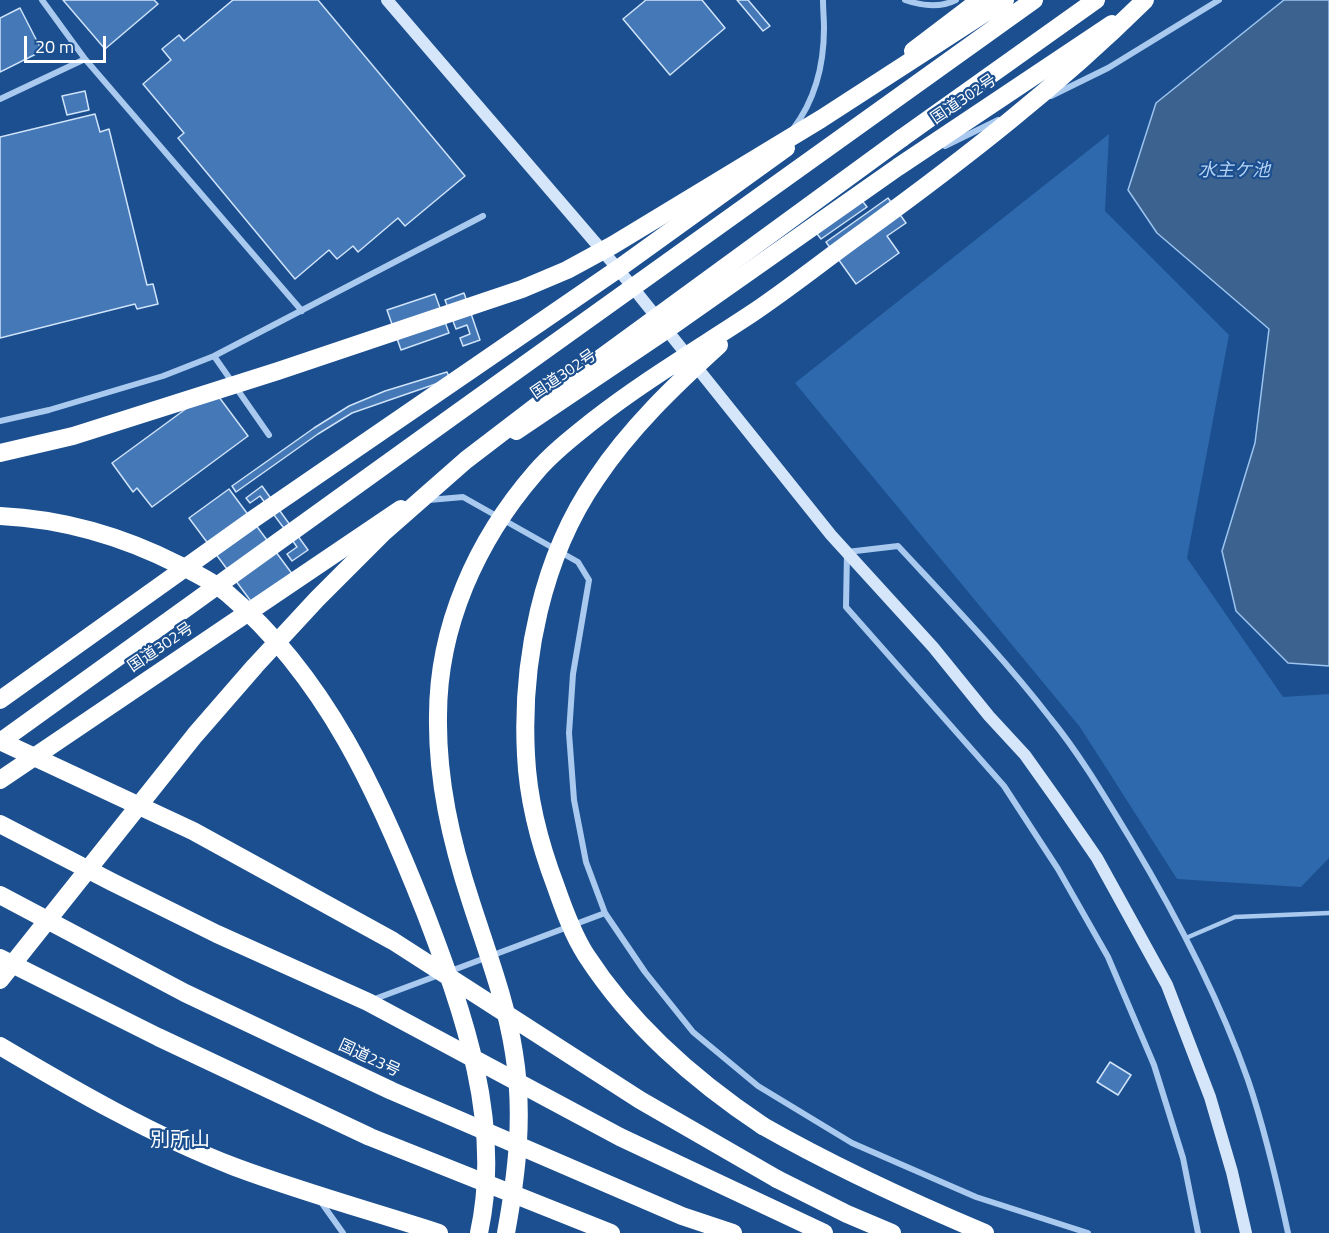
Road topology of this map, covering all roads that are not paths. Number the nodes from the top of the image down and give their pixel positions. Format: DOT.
graph roads {
  1 [pos="42,0"];
  2 [pos="387,0"];
  3 [pos="823,0"];
  4 [pos="905,0"];
  5 [pos="957,0"];
  6 [pos="980,0"];
  7 [pos="1005,0"];
  8 [pos="1034,0"];
  9 [pos="1096,0"];
  10 [pos="1146,0"];
  11 [pos="1220,0"];
  12 [pos="85,59"];
  13 [pos="0,99"];
  14 [pos="767,163"];
  15 [pos="898,167"];
  16 [pos="483,216"];
  17 [pos="618,269"];
  18 [pos="302,312"];
  19 [pos="753,313"];
  20 [pos="666,330"];
  21 [pos="214,356"];
  22 [pos="0,421"];
  23 [pos="269,435"];
  24 [pos="0,453"];
  25 [pos="413,501"];
  26 [pos="0,516"];
  27 [pos="847,552"];
  28 [pos="0,700"];
  29 [pos="0,741"];
  30 [pos="0,780"];
  31 [pos="0,824"];
  32 [pos="0,895"];
  33 [pos="605,913"];
  34 [pos="1329,913"];
  35 [pos="1186,938"];
  36 [pos="0,958"];
  37 [pos="0,980"];
  38 [pos="368,1002"];
  39 [pos="0,1046"];
  40 [pos="315,1195"];
  41 [pos="343,1233"];
  42 [pos="439,1233"];
  43 [pos="479,1233"];
  44 [pos="506,1233"];
  45 [pos="611,1233"];
  46 [pos="733,1233"];
  47 [pos="824,1233"];
  48 [pos="892,1233"];
  49 [pos="985,1233"];
  50 [pos="1088,1233"];
  51 [pos="1198,1233"];
  52 [pos="1246,1233"];
  53 [pos="1288,1233"];
  1 -- 12 [label="street"];
  2 -- 17 [label="street"];
  3 -- 14 [label="street"];
  4 -- 5 [label="street"];
  6 -- 14 [label="highway"];
  7 -- 24 [label="highway, bridge"];
  8 -- 29 [label="highway, bridge"];
  9 -- 37 [label="highway, bridge"];
  10 -- 15 [label="highway, 国道302号"];
  10 -- 19 [label="highway, bridge"];
  11 -- 15 [label="street"];
  12 -- 13 [label="street"];
  12 -- 18 [label="street"];
  14 -- 17 [label="highway"];
  15 -- 20 [label="highway, 国道302号"];
  16 -- 18 [label="street"];
  17 -- 20 [label="street"];
  17 -- 28 [label="highway"];
  18 -- 21 [label="street"];
  19 -- 44 [label="highway, bridge"];
  19 -- 49 [label="highway, bridge"];
  20 -- 25 [label="highway, 国道302号"];
  20 -- 27 [label="street"];
  21 -- 22 [label="street"];
  21 -- 23 [label="street"];
  25 -- 30 [label="highway, 国道302号"];
  25 -- 33 [label="street"];
  26 -- 43 [label="highway, bridge"];
  27 -- 35 [label="street"];
  27 -- 51 [label="street"];
  27 -- 52 [label="street"];
  29 -- 48 [label="highway, bridge"];
  31 -- 38 [label="highway"];
  32 -- 46 [label="highway, 国道23号"];
  33 -- 38 [label="street"];
  33 -- 50 [label="street"];
  34 -- 35 [label="lane"];
  35 -- 53 [label="street"];
  36 -- 45 [label="highway"];
  38 -- 47 [label="highway"];
  39 -- 40 [label="highway"];
  40 -- 41 [label="street"];
  40 -- 42 [label="highway"];
}
